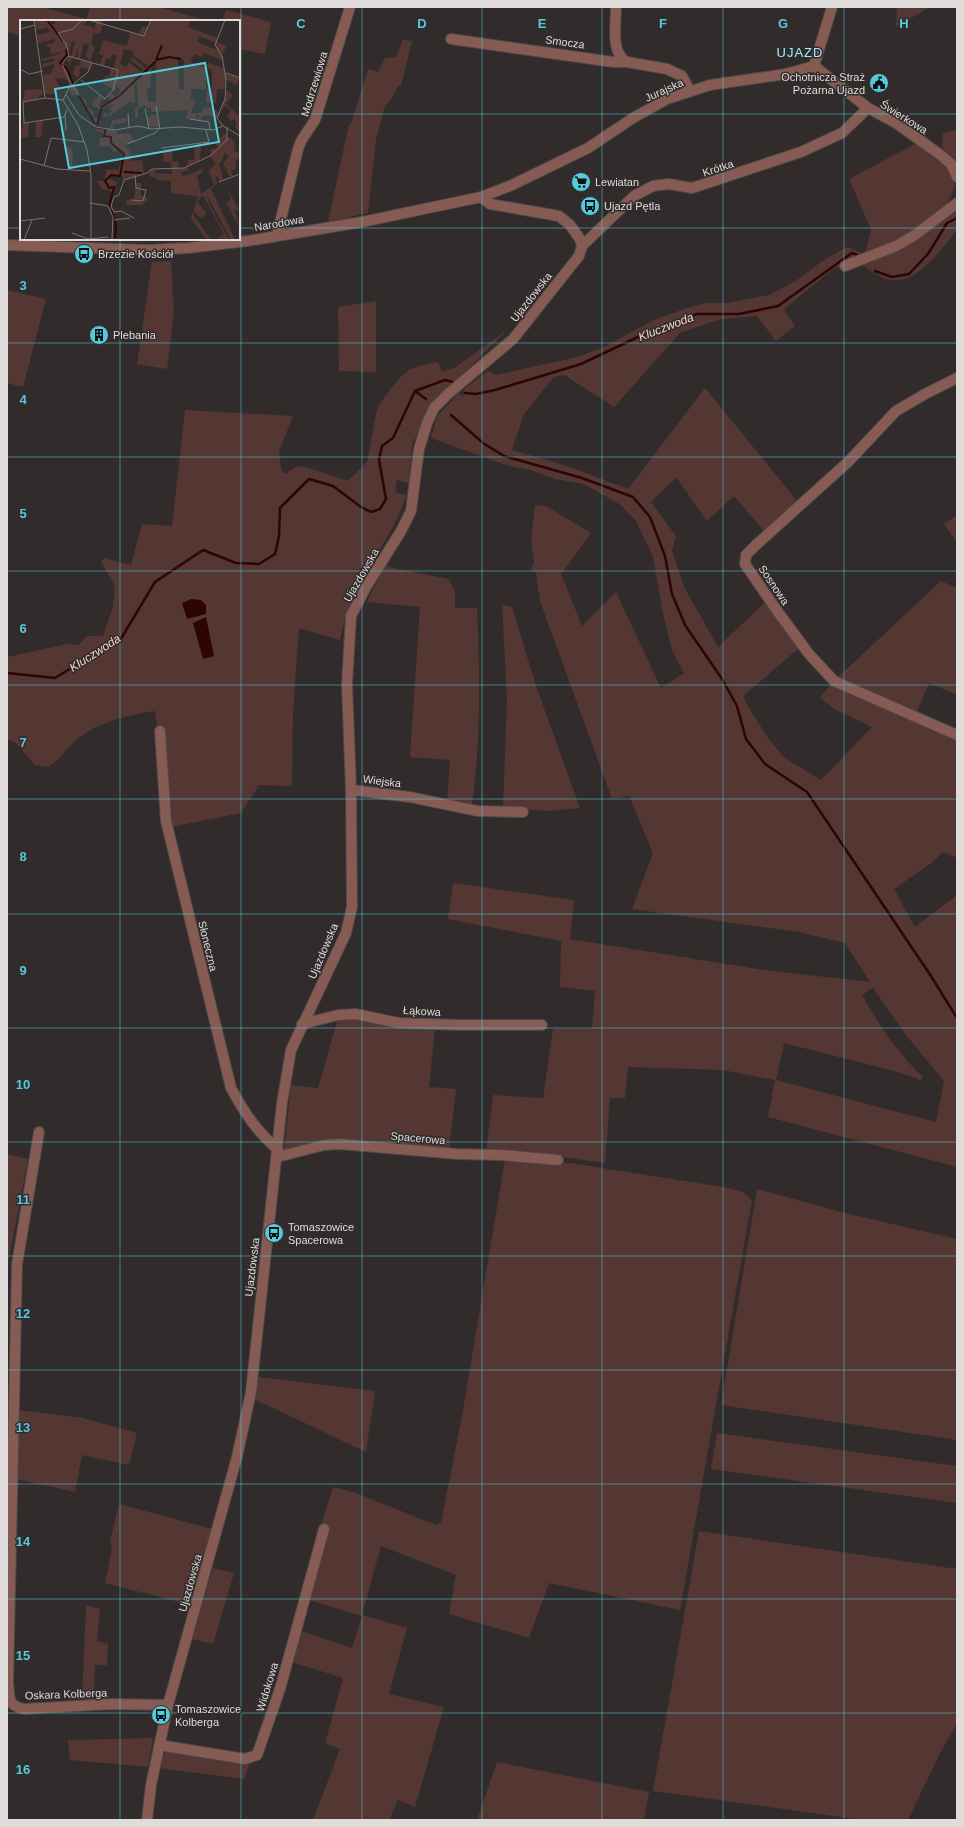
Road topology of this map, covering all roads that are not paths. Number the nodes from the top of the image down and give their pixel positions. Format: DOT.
graph roads {
  1 [pos="350,7"];
  2 [pos="616,7"];
  3 [pos="832,7"];
  4 [pos="451,39"];
  5 [pos="627,62"];
  6 [pos="814,66"];
  7 [pos="690,91"];
  8 [pos="868,108"];
  9 [pos="957,177"];
  10 [pos="481,197"];
  11 [pos="957,203"];
  12 [pos="278,235"];
  13 [pos="7,245"];
  14 [pos="582,246"];
  15 [pos="845,266"];
  16 [pos="957,378"];
  17 [pos="160,731"];
  18 [pos="957,735"];
  19 [pos="351,790"];
  20 [pos="523,812"];
  21 [pos="302,1024"];
  22 [pos="542,1025"];
  23 [pos="39,1132"];
  24 [pos="277,1153"];
  25 [pos="558,1160"];
  26 [pos="324,1529"];
  27 [pos="168,1705"];
  28 [pos="159,1745"];
  29 [pos="147,1820"];
  1 -- 12 [label="street, Modrzewiowa"];
  2 -- 5 [label="street"];
  3 -- 6 [label="street"];
  4 -- 5 [label="street, Smocza"];
  5 -- 7 [label="street, Smocza"];
  6 -- 7 [label="street, Jurajska"];
  6 -- 8 [label="street, Świerkowa"];
  7 -- 10 [label="street, Jurajska"];
  8 -- 9 [label="street, Świerkowa"];
  8 -- 14 [label="street, Krótka"];
  10 -- 12 [label="street, Narodowa"];
  10 -- 14 [label="street"];
  11 -- 15 [label="street"];
  12 -- 13 [label="street, Narodowa"];
  14 -- 19 [label="street, Ujazdowska"];
  16 -- 18 [label="street, Sosnowa"];
  17 -- 24 [label="street, Słoneczna"];
  19 -- 20 [label="street, Wiejska"];
  19 -- 21 [label="street, Ujazdowska"];
  21 -- 22 [label="street, Łąkowa"];
  21 -- 24 [label="street, Ujazdowska"];
  23 -- 27 [label="street, Oskara Kolberga"];
  24 -- 25 [label="street, Spacerowa"];
  24 -- 27 [label="street, Ujazdowska"];
  26 -- 28 [label="street, Widokowa"];
  27 -- 28 [label="street, Ujazdowska"];
  28 -- 29 [label="street, Ujazdowska"];
}
